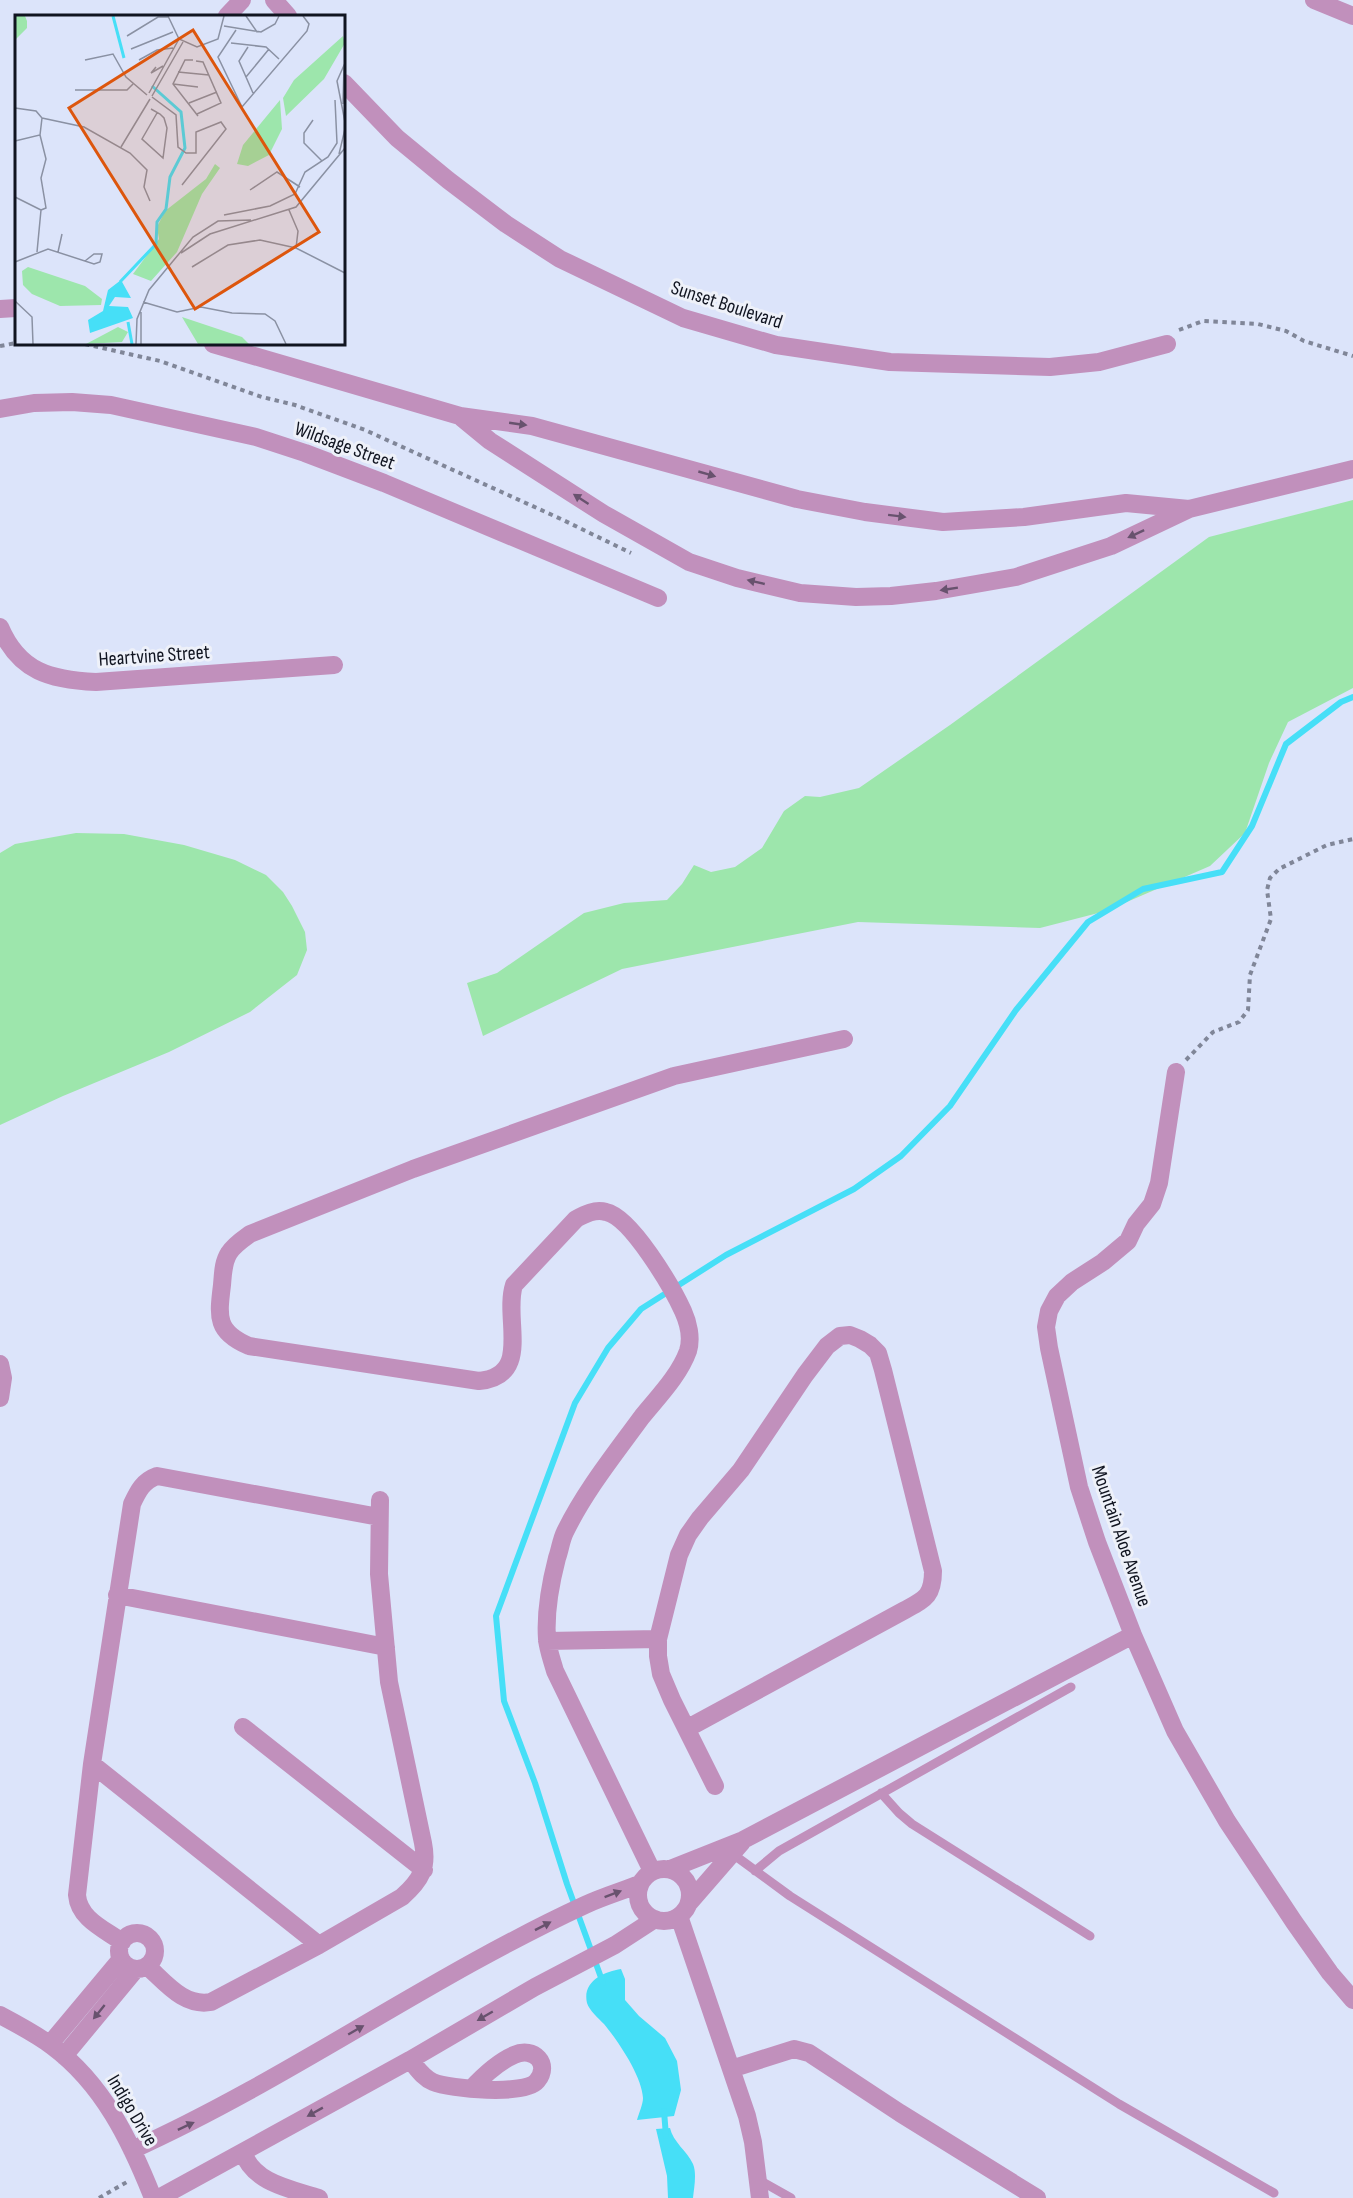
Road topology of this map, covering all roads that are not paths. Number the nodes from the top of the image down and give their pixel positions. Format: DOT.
graph roads {
  1 [pos="242,0"];
  2 [pos="274,0"];
  3 [pos="1314,0"];
  4 [pos="228,15"];
  5 [pos="287,15"];
  6 [pos="1353,16"];
  7 [pos="345,84"];
  8 [pos="15,308"];
  9 [pos="0,309"];
  10 [pos="1167,344"];
  11 [pos="216,345"];
  12 [pos="0,409"];
  13 [pos="460,416"];
  14 [pos="1353,469"];
  15 [pos="1188,510"];
  16 [pos="658,598"];
  17 [pos="0,627"];
  18 [pos="334,665"];
  19 [pos="843,1039"];
  20 [pos="1176,1072"];
  21 [pos="0,1364"];
  22 [pos="0,1398"];
  23 [pos="117,1595"];
  24 [pos="1133,1635"];
  25 [pos="658,1640"];
  26 [pos="548,1641"];
  27 [pos="386,1647"];
  28 [pos="1071,1687"];
  29 [pos="243,1727"];
  30 [pos="687,1728"];
  31 [pos="93,1764"];
  32 [pos="715,1786"];
  33 [pos="881,1793"];
  34 [pos="733,1847"];
  35 [pos="424,1870"];
  36 [pos="755,1871"];
  37 [pos="654,1875"];
  38 [pos="684,1909"];
  39 [pos="655,1919"];
  40 [pos="1090,1936"];
  41 [pos="319,1945"];
  42 [pos="132,1959"];
  43 [pos="1353,2000"];
  44 [pos="0,2014"];
  45 [pos="57,2050"];
  46 [pos="410,2060"];
  47 [pos="731,2069"];
  48 [pos="471,2089"];
  49 [pos="132,2150"];
  50 [pos="243,2152"];
  51 [pos="758,2179"];
  52 [pos="1274,2193"];
  53 [pos="153,2198"];
  54 [pos="159,2198"];
  55 [pos="319,2198"];
  56 [pos="760,2198"];
  57 [pos="790,2198"];
  58 [pos="1037,2198"];
  1 -- 4 [label="street"];
  2 -- 5 [label="street"];
  3 -- 6 [label="street"];
  7 -- 10 [label="street, Sunset Boulevard"];
  8 -- 9 [label="street"];
  11 -- 13 [label="street"];
  12 -- 16 [label="street, Wildsage Street"];
  13 -- 15 [label="street, one-way"];
  15 -- 13 [label="street, one-way"];
  14 -- 15 [label="street"];
  17 -- 18 [label="street, Heartvine Street"];
  19 -- 26 [label="street"];
  20 -- 24 [label="street, Mountain Aloe Avenue"];
  21 -- 22 [label="street"];
  23 -- 27 [label="street"];
  23 -- 27 [label="street"];
  23 -- 31 [label="street"];
  24 -- 34 [label="street"];
  24 -- 43 [label="street, Mountain Aloe Avenue"];
  25 -- 26 [label="street"];
  25 -- 30 [label="street"];
  25 -- 30 [label="street"];
  26 -- 37 [label="street"];
  27 -- 35 [label="street"];
  28 -- 33 [label="lane"];
  29 -- 35 [label="street"];
  30 -- 32 [label="street"];
  31 -- 41 [label="street"];
  31 -- 42 [label="street"];
  33 -- 36 [label="lane"];
  33 -- 40 [label="lane"];
  34 -- 36 [label="lane"];
  34 -- 37 [label="street"];
  34 -- 38 [label="street"];
  35 -- 41 [label="street"];
  36 -- 52 [label="lane"];
  37 -- 38 [label="street"];
  37 -- 39 [label="street"];
  49 -- 37 [label="street, one-way"];
  38 -- 39 [label="street"];
  38 -- 47 [label="street"];
  39 -- 46 [label="street, one-way"];
  41 -- 42 [label="street"];
  42 -- 45 [label="street"];
  44 -- 45 [label="street, Indigo Drive"];
  45 -- 49 [label="street, Indigo Drive"];
  46 -- 48 [label="street"];
  46 -- 50 [label="street, one-way"];
  47 -- 51 [label="street"];
  47 -- 58 [label="street"];
  49 -- 53 [label="street, Indigo Drive"];
  50 -- 54 [label="street"];
  50 -- 55 [label="street"];
  51 -- 56 [label="street"];
  51 -- 57 [label="lane"];
}
